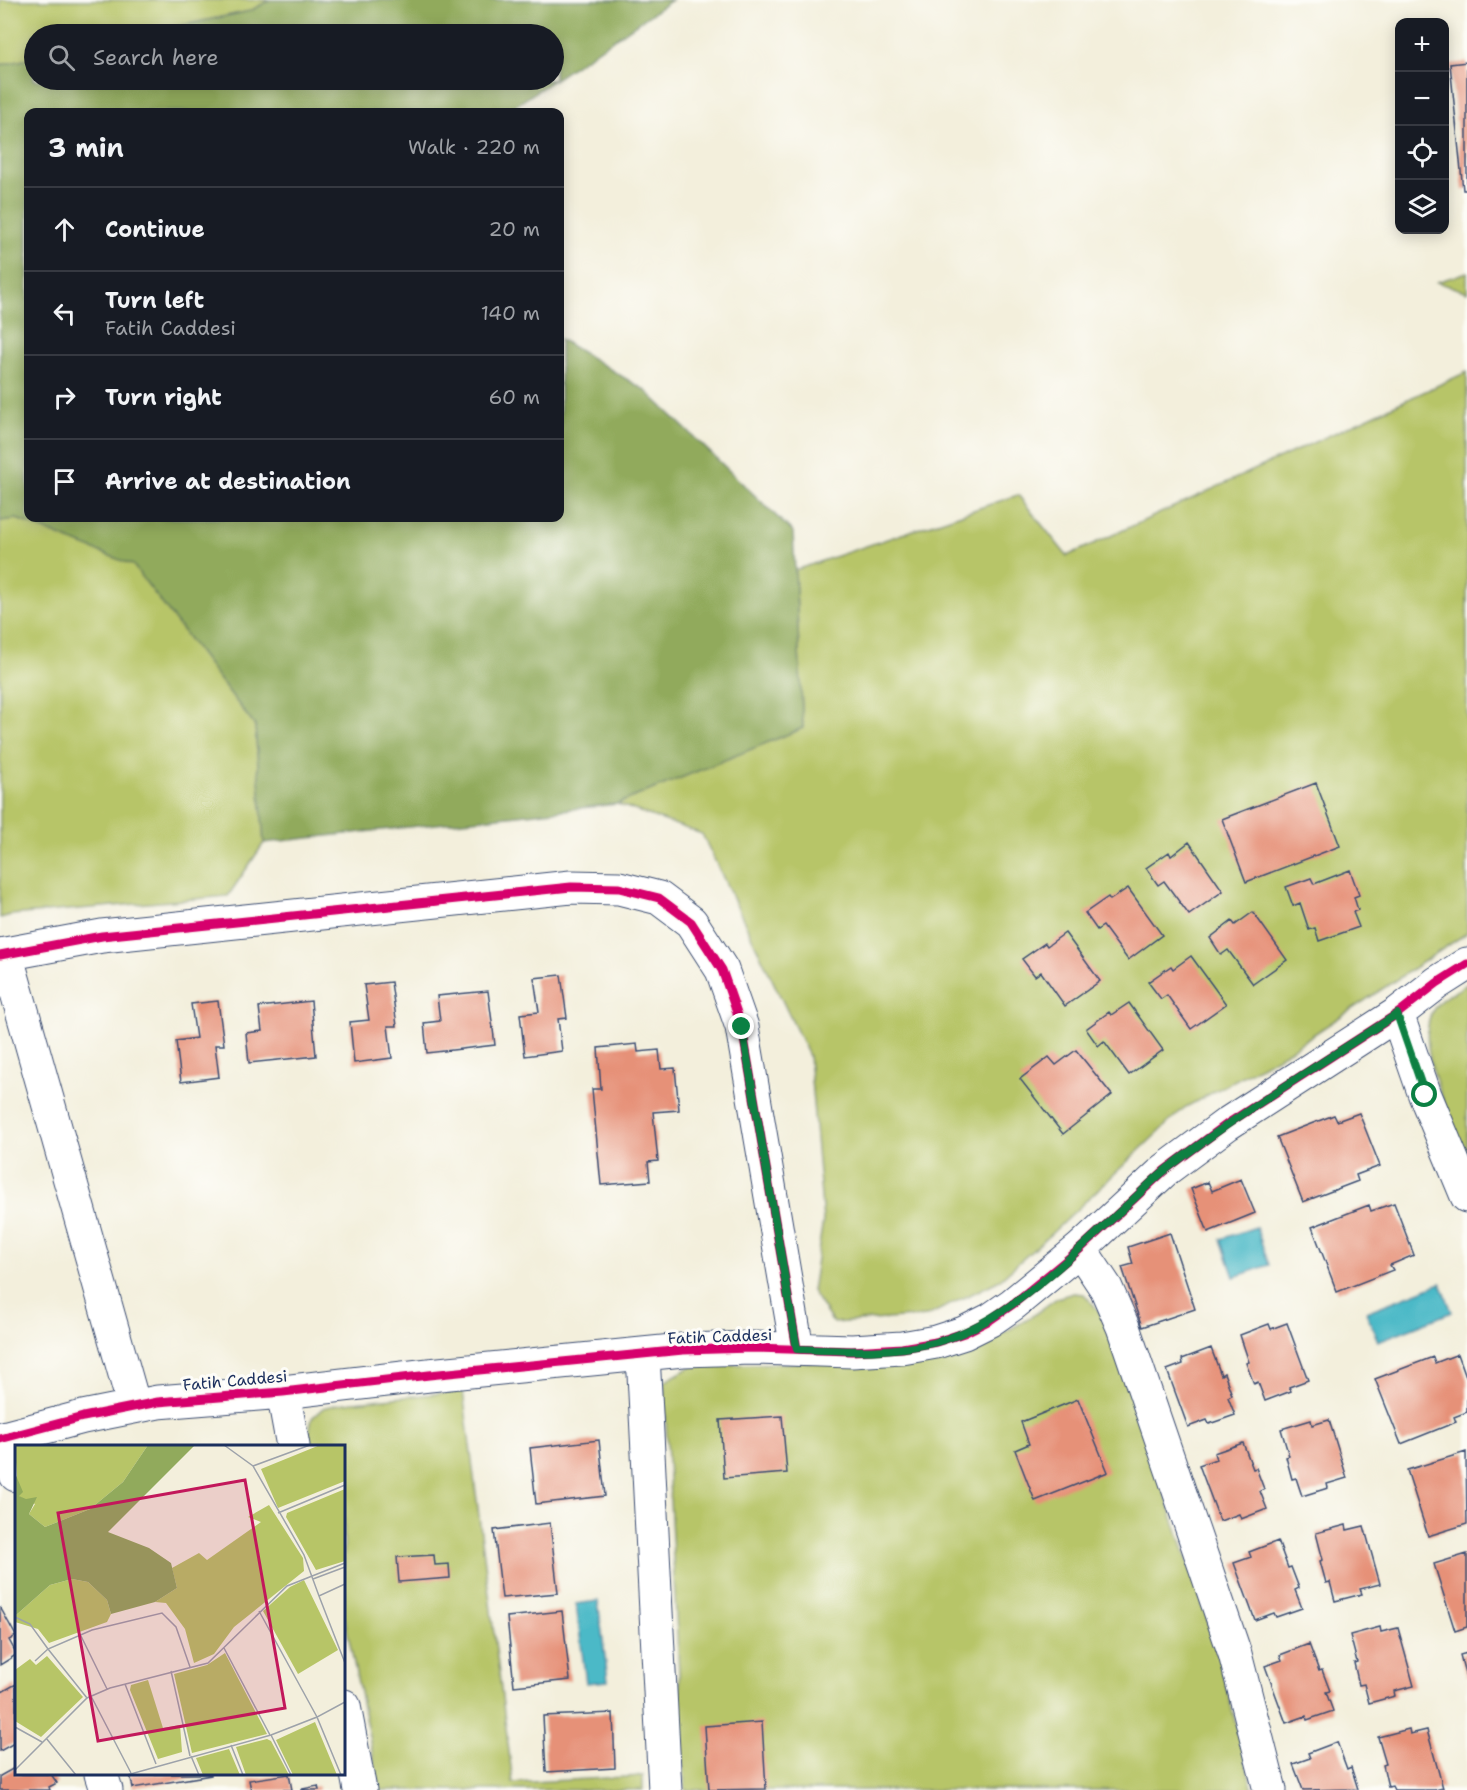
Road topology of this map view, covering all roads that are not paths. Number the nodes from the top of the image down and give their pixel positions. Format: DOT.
graph roads {
  1 [pos="3,954"];
  2 [pos="1467,964"];
  3 [pos="1397,1014"];
  4 [pos="1467,1196"];
  5 [pos="1080,1249"];
  6 [pos="797,1349"];
  7 [pos="643,1354"];
  8 [pos="283,1392"];
  9 [pos="134,1406"];
  10 [pos="3,1438"];
  11 [pos="293,1445"];
  12 [pos="15,1472"];
  13 [pos="345,1711"];
  14 [pos="102,1775"];
  15 [pos="106,1790"];
  16 [pos="360,1790"];
  17 [pos="665,1790"];
  18 [pos="1270,1790"];
  1 -- 6 [label="street"];
  1 -- 9 [label="street"];
  2 -- 3 [label="street, Fatih Caddesi"];
  3 -- 4 [label="street"];
  3 -- 5 [label="street, Fatih Caddesi"];
  5 -- 6 [label="street, Fatih Caddesi"];
  5 -- 18 [label="street"];
  6 -- 7 [label="street, Fatih Caddesi"];
  7 -- 8 [label="street, Fatih Caddesi"];
  7 -- 17 [label="street"];
  8 -- 9 [label="street, Fatih Caddesi"];
  8 -- 11 [label="street"];
  9 -- 10 [label="street, Fatih Caddesi"];
  10 -- 12 [label="street"];
  13 -- 16 [label="street"];
  14 -- 15 [label="street"];
}
